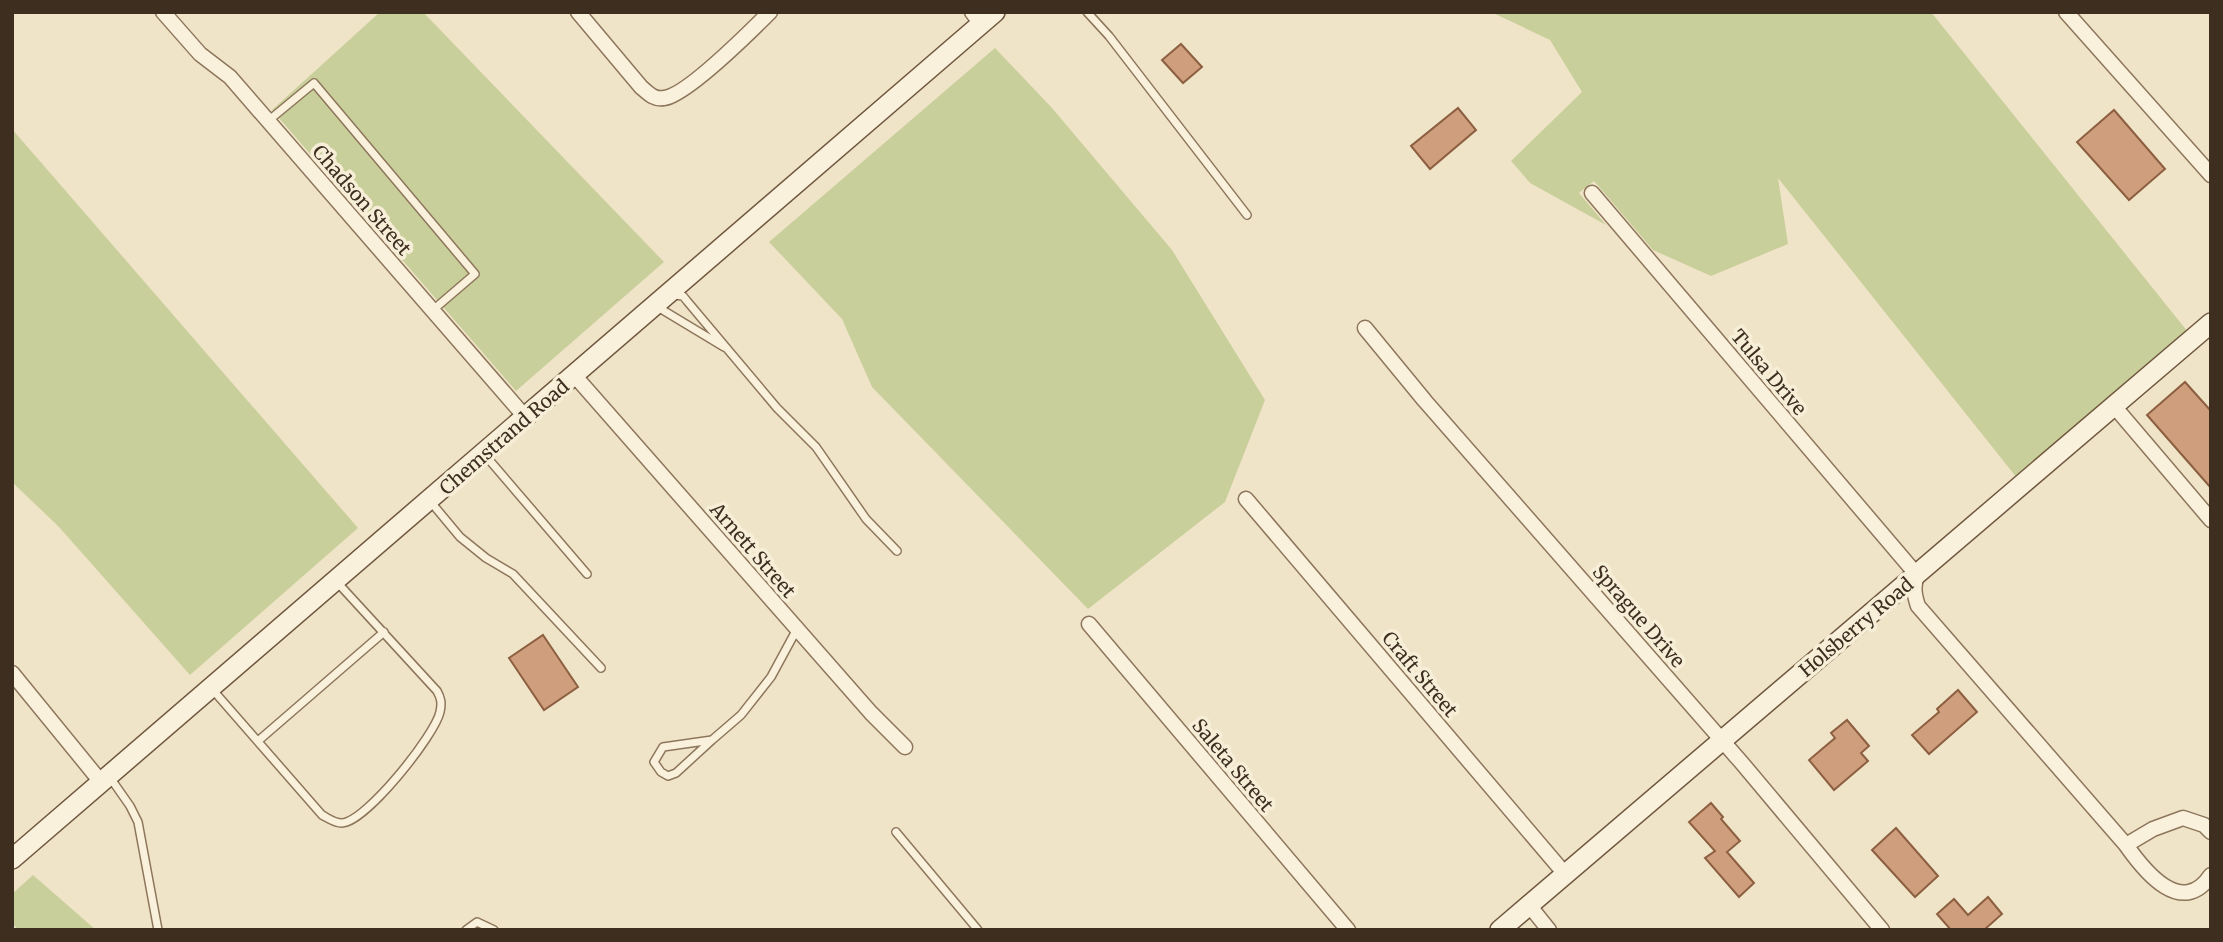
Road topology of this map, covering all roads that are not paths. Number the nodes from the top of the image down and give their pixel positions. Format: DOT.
graph roads {
  1 [pos="163,12"];
  2 [pos="578,12"];
  3 [pos="770,12"];
  4 [pos="1087,12"];
  5 [pos="2066,12"];
  6 [pos="983,16"];
  7 [pos="268,121"];
  8 [pos="2211,175"];
  9 [pos="1592,193"];
  10 [pos="1247,215"];
  11 [pos="663,300"];
  12 [pos="433,310"];
  13 [pos="2211,323"];
  14 [pos="1365,328"];
  15 [pos="730,350"];
  16 [pos="575,376"];
  17 [pos="2114,406"];
  18 [pos="526,418"];
  19 [pos="484,454"];
  20 [pos="1246,499"];
  21 [pos="430,501"];
  22 [pos="2211,520"];
  23 [pos="897,551"];
  24 [pos="587,574"];
  25 [pos="1917,575"];
  26 [pos="336,581"];
  27 [pos="1089,624"];
  28 [pos="797,629"];
  29 [pos="384,632"];
  30 [pos="601,668"];
  31 [pos="12,673"];
  32 [pos="211,688"];
  33 [pos="712,740"];
  34 [pos="258,741"];
  35 [pos="1723,741"];
  36 [pos="905,747"];
  37 [pos="105,779"];
  38 [pos="896,832"];
  39 [pos="2211,832"];
  40 [pos="2126,845"];
  41 [pos="12,859"];
  42 [pos="1565,874"];
  43 [pos="2211,875"];
  44 [pos="1529,905"];
  45 [pos="158,930"];
  46 [pos="466,930"];
  47 [pos="494,930"];
  48 [pos="978,930"];
  49 [pos="1348,930"];
  50 [pos="1500,930"];
  51 [pos="1549,930"];
  52 [pos="1882,930"];
  1 -- 7 [label="street, Chadson Street"];
  2 -- 3 [label="street"];
  4 -- 10 [label="lane"];
  5 -- 8 [label="street"];
  6 -- 11 [label="street, Chemstrand Road"];
  7 -- 12 [label="street, Chadson Street"];
  7 -- 12 [label="lane"];
  9 -- 25 [label="street, Tulsa Drive"];
  11 -- 15 [label="lane"];
  11 -- 15 [label="lane"];
  11 -- 16 [label="street, Chemstrand Road"];
  12 -- 18 [label="street, Chadson Street"];
  13 -- 17 [label="street, Holsberry Road"];
  14 -- 35 [label="street, Sprague Drive"];
  15 -- 23 [label="lane"];
  16 -- 18 [label="street, Chemstrand Road"];
  16 -- 28 [label="street, Arnett Street"];
  17 -- 22 [label="street"];
  17 -- 25 [label="street, Holsberry Road"];
  18 -- 19 [label="street, Chemstrand Road"];
  19 -- 21 [label="street, Chemstrand Road"];
  19 -- 24 [label="lane"];
  20 -- 42 [label="street, Craft Street"];
  21 -- 26 [label="street, Chemstrand Road"];
  21 -- 30 [label="lane"];
  25 -- 35 [label="street, Holsberry Road"];
  25 -- 40 [label="street"];
  26 -- 29 [label="lane"];
  26 -- 32 [label="street, Chemstrand Road"];
  27 -- 49 [label="street, Saleta Street"];
  28 -- 33 [label="lane"];
  28 -- 36 [label="street, Arnett Street"];
  29 -- 34 [label="lane"];
  29 -- 34 [label="lane"];
  31 -- 37 [label="street"];
  32 -- 34 [label="lane"];
  32 -- 37 [label="street, Chemstrand Road"];
  33 -- 33 [label="lane"];
  35 -- 42 [label="street, Holsberry Road"];
  35 -- 52 [label="street, Sprague Drive"];
  37 -- 41 [label="street, Chemstrand Road"];
  37 -- 45 [label="lane"];
  38 -- 48 [label="lane"];
  39 -- 40 [label="street"];
  40 -- 43 [label="street"];
  42 -- 44 [label="street, Holsberry Road"];
  44 -- 50 [label="street, Holsberry Road"];
  44 -- 51 [label="street"];
  46 -- 47 [label="lane"];
}
